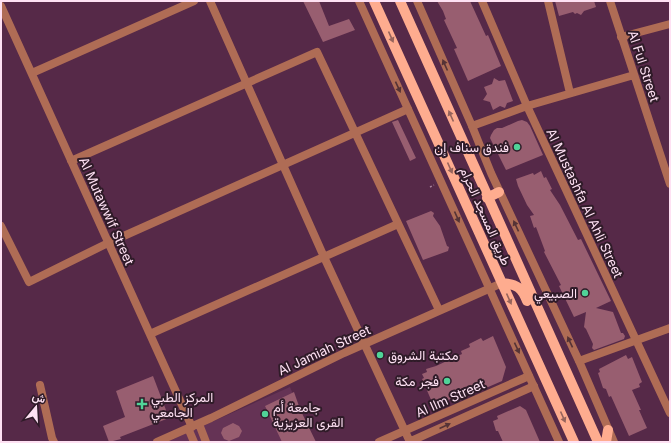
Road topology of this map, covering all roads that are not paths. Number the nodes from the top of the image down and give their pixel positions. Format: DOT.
graph roads {
  1 [pos="194,1"];
  2 [pos="210,1"];
  3 [pos="358,1"];
  4 [pos="374,1"];
  5 [pos="400,1"];
  6 [pos="417,1"];
  7 [pos="482,1"];
  8 [pos="548,1"];
  9 [pos="610,1"];
  10 [pos="1,6"];
  11 [pos="670,24"];
  12 [pos="10,25"];
  13 [pos="1,28"];
  14 [pos="621,37"];
  15 [pos="32,73"];
  16 [pos="634,75"];
  17 [pos="247,84"];
  18 [pos="570,94"];
  19 [pos="527,106"];
  20 [pos="408,109"];
  21 [pos="431,126"];
  22 [pos="472,126"];
  23 [pos="418,131"];
  24 [pos="355,132"];
  25 [pos="72,161"];
  26 [pos="283,165"];
  27 [pos="670,184"];
  28 [pos="500,192"];
  29 [pos="487,198"];
  30 [pos="398,224"];
  31 [pos="1,226"];
  32 [pos="108,243"];
  33 [pos="324,257"];
  34 [pos="502,283"];
  35 [pos="489,288"];
  36 [pos="439,310"];
  37 [pos="670,328"];
  38 [pos="150,334"];
  39 [pos="636,341"];
  40 [pos="364,344"];
  41 [pos="579,361"];
  42 [pos="530,376"];
  43 [pos="568,376"];
  44 [pos="40,385"];
  45 [pos="534,386"];
  46 [pos="670,413"];
  47 [pos="193,426"];
  48 [pos="404,430"];
  49 [pos="608,430"];
  50 [pos="54,442"];
  51 [pos="157,442"];
  52 [pos="194,442"];
  53 [pos="206,442"];
  54 [pos="379,442"];
  55 [pos="409,442"];
  56 [pos="559,442"];
  57 [pos="574,442"];
  58 [pos="598,442"];
  59 [pos="606,442"];
  60 [pos="614,442"];
  1 -- 15 [label="street"];
  2 -- 17 [label="street"];
  3 -- 20 [label="street, one-way"];
  4 -- 21 [label="main road, طريق المسجد الحرام, one-way"];
  29 -- 5 [label="main road, طريق المسجد الحرام, one-way"];
  22 -- 6 [label="street, one-way"];
  7 -- 19 [label="street, Al Mustashfa Al Ahli Street"];
  8 -- 18 [label="street"];
  9 -- 14 [label="street, Al Ful Street"];
  10 -- 12 [label="street, Al Mutawwif Street"];
  11 -- 14 [label="street"];
  12 -- 13 [label="street"];
  12 -- 15 [label="street, Al Mutawwif Street"];
  14 -- 16 [label="street, Al Ful Street"];
  15 -- 25 [label="street, Al Mutawwif Street"];
  16 -- 18 [label="street"];
  16 -- 27 [label="street, Al Ful Street"];
  17 -- 24 [label="street"];
  17 -- 25 [label="street"];
  17 -- 26 [label="street"];
  18 -- 19 [label="street"];
  19 -- 22 [label="street"];
  19 -- 39 [label="street, Al Mustashfa Al Ahli Street"];
  20 -- 23 [label="street"];
  20 -- 24 [label="street"];
  21 -- 23 [label="street"];
  21 -- 34 [label="main road, طريق المسجد الحرام, one-way"];
  22 -- 28 [label="street"];
  23 -- 35 [label="street, one-way"];
  24 -- 26 [label="street"];
  24 -- 30 [label="street"];
  25 -- 32 [label="street, Al Mutawwif Street"];
  26 -- 32 [label="street"];
  26 -- 33 [label="street"];
  28 -- 29 [label="main road"];
  41 -- 28 [label="street, one-way"];
  29 -- 43 [label="main road, طريق المسجد الحرام"];
  30 -- 33 [label="street"];
  30 -- 36 [label="street"];
  31 -- 32 [label="street"];
  32 -- 38 [label="street, Al Mutawwif Street"];
  33 -- 38 [label="street"];
  33 -- 40 [label="street"];
  34 -- 35 [label="street, Al Jamiah Street"];
  34 -- 43 [label="main road"];
  34 -- 57 [label="main road, طريق المسجد الحرام, one-way"];
  35 -- 36 [label="street, Al Jamiah Street"];
  35 -- 42 [label="street, one-way"];
  36 -- 40 [label="street, Al Jamiah Street"];
  37 -- 39 [label="street"];
  38 -- 47 [label="street, Al Mutawwif Street"];
  39 -- 41 [label="street"];
  39 -- 46 [label="street, Al Mustashfa Al Ahli Street"];
  40 -- 47 [label="street, Al Jamiah Street"];
  40 -- 48 [label="street"];
  41 -- 49 [label="street"];
  42 -- 45 [label="street"];
  42 -- 48 [label="street, Al Ilm Street"];
  43 -- 58 [label="main road, طريق المسجد الحرام"];
  44 -- 50 [label="street"];
  55 -- 45 [label="street, Al Ilm Street, one-way"];
  45 -- 56 [label="street"];
  47 -- 51 [label="street, Al Jamiah Street"];
  47 -- 52 [label="street"];
  47 -- 53 [label="street"];
  48 -- 54 [label="street, Al Ilm Street"];
  48 -- 55 [label="street"];
  49 -- 59 [label="main road"];
  49 -- 60 [label="street"];
}
